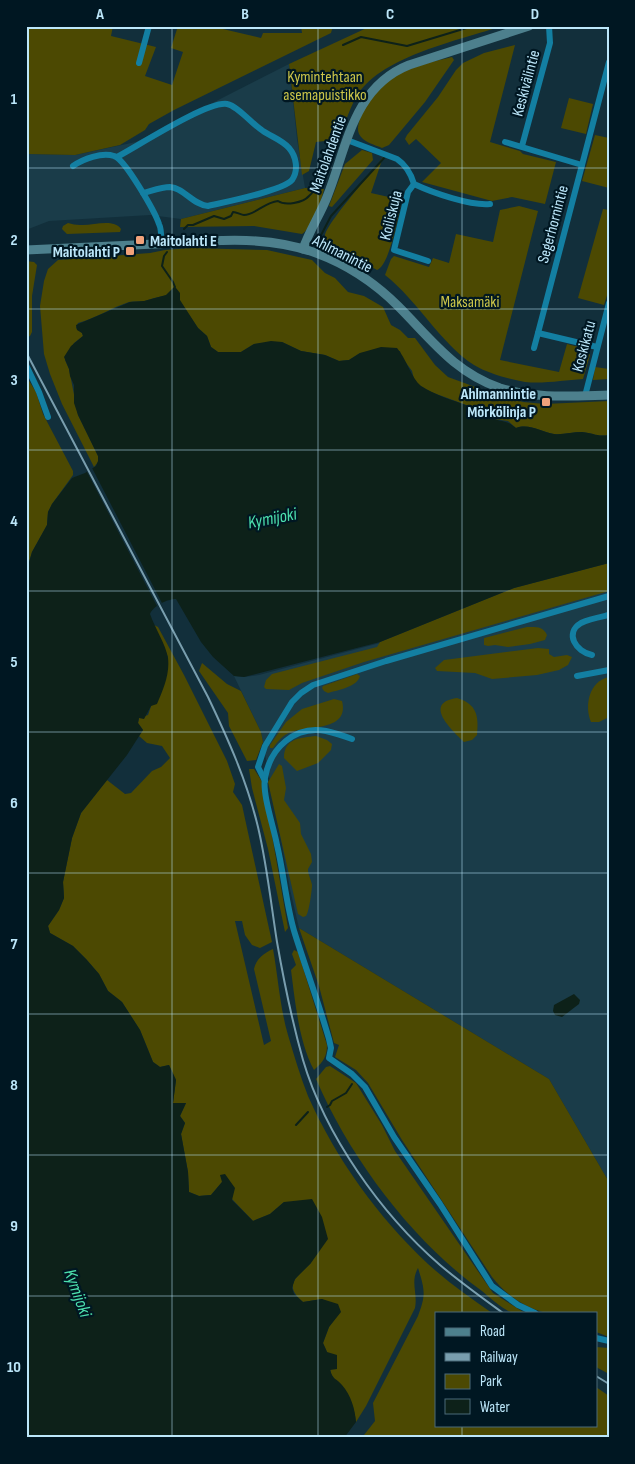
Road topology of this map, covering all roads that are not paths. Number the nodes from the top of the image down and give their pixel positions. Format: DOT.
graph roads {
  1 [pos="149,26"];
  2 [pos="529,26"];
  3 [pos="549,26"];
  4 [pos="138,62"];
  5 [pos="609,62"];
  6 [pos="347,140"];
  7 [pos="505,142"];
  8 [pos="522,146"];
  9 [pos="117,157"];
  10 [pos="582,165"];
  11 [pos="73,166"];
  12 [pos="414,184"];
  13 [pos="142,193"];
  14 [pos="490,204"];
  15 [pos="161,244"];
  16 [pos="303,249"];
  17 [pos="26,250"];
  18 [pos="428,261"];
  19 [pos="609,303"];
  20 [pos="538,333"];
  21 [pos="597,347"];
  22 [pos="534,348"];
  23 [pos="26,365"];
  24 [pos="609,395"];
  25 [pos="585,396"];
  26 [pos="48,417"];
  27 [pos="609,596"];
  28 [pos="609,615"];
  29 [pos="592,655"];
  30 [pos="609,670"];
  31 [pos="577,676"];
  32 [pos="352,739"];
  33 [pos="265,781"];
  34 [pos="533,1312"];
  1 -- 4 [label="street"];
  2 -- 6 [label="street, Maitolahdentie"];
  3 -- 8 [label="street, Keskivälintie"];
  5 -- 10 [label="street, Segerhornintie"];
  6 -- 12 [label="street"];
  6 -- 16 [label="street, Maitolahdentie"];
  7 -- 8 [label="street"];
  8 -- 10 [label="street"];
  9 -- 11 [label="street"];
  9 -- 13 [label="street"];
  9 -- 13 [label="street"];
  10 -- 20 [label="street, Segerhornintie"];
  12 -- 14 [label="street"];
  12 -- 18 [label="street, Koiliskuja"];
  13 -- 15 [label="street"];
  15 -- 16 [label="street, Ahlmanintie"];
  15 -- 17 [label="street, Ahlmanintie"];
  16 -- 25 [label="street, Ahlmanintie"];
  19 -- 21 [label="street, Koskikatu"];
  20 -- 21 [label="street"];
  20 -- 22 [label="street, Segerhornintie"];
  21 -- 25 [label="street, Koskikatu"];
  23 -- 26 [label="street"];
  24 -- 25 [label="street, Ahlmanintie"];
  27 -- 33 [label="street"];
  28 -- 29 [label="street"];
  30 -- 31 [label="street"];
  32 -- 33 [label="street"];
  33 -- 34 [label="street"];
}
